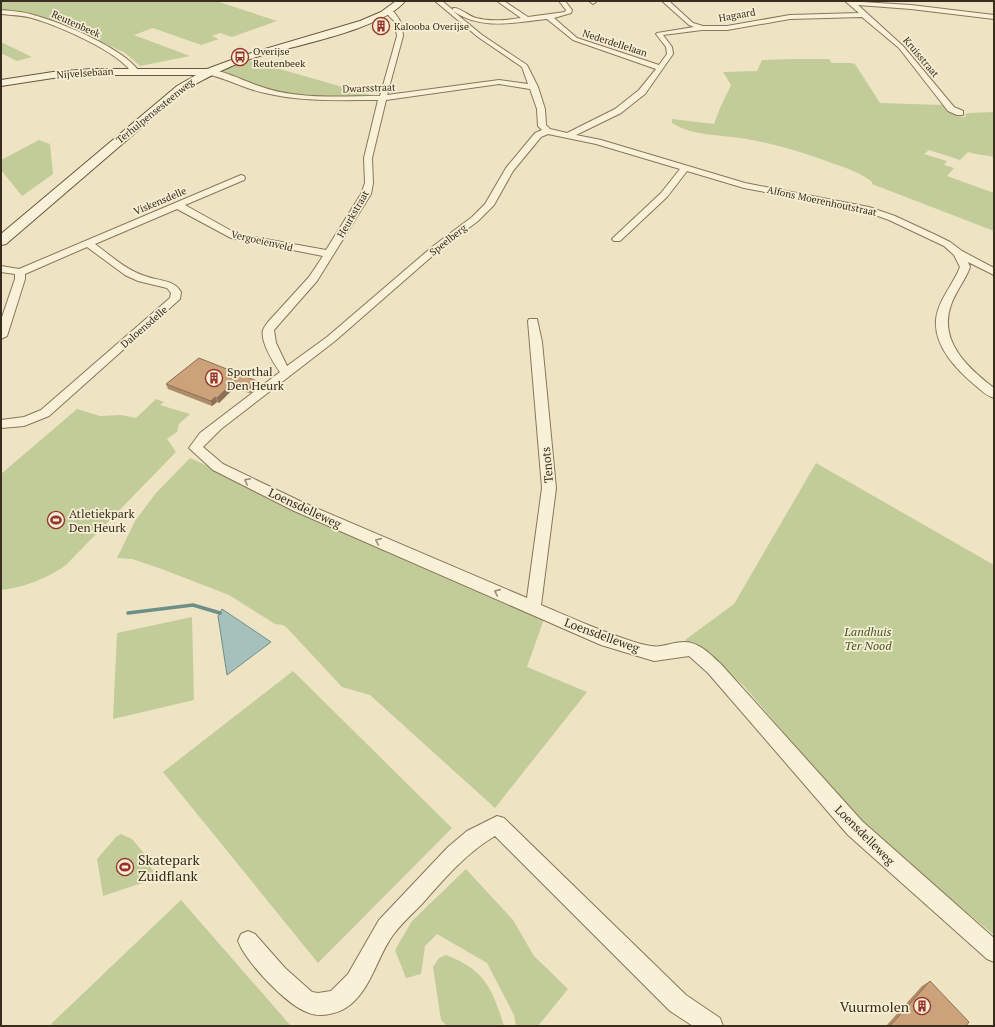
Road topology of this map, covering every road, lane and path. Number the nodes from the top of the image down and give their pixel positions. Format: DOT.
graph roads {
  1 [pos="401,1"];
  2 [pos="438,1"];
  3 [pos="500,1"];
  4 [pos="512,1"];
  5 [pos="562,1"];
  6 [pos="665,1"];
  7 [pos="450,2"];
  8 [pos="850,2"];
  9 [pos="507,6"];
  10 [pos="1,12"];
  11 [pos="388,12"];
  12 [pos="454,12"];
  13 [pos="864,15"];
  14 [pos="548,16"];
  15 [pos="994,18"];
  16 [pos="527,19"];
  17 [pos="702,28"];
  18 [pos="660,68"];
  19 [pos="135,71"];
  20 [pos="203,75"];
  21 [pos="1,83"];
  22 [pos="534,86"];
  23 [pos="383,98"];
  24 [pos="960,113"];
  25 [pos="547,131"];
  26 [pos="567,136"];
  27 [pos="685,168"];
  28 [pos="241,178"];
  29 [pos="177,205"];
  30 [pos="617,239"];
  31 [pos="1,241"];
  32 [pos="87,244"];
  33 [pos="958,253"];
  34 [pos="329,254"];
  35 [pos="1,269"];
  36 [pos="20,272"];
  37 [pos="994,272"];
  38 [pos="533,321"];
  39 [pos="1,336"];
  40 [pos="286,373"];
  41 [pos="994,394"];
  42 [pos="1,424"];
  43 [pos="195,448"];
  44 [pos="533,608"];
  45 [pos="248,941"];
  46 [pos="994,952"];
  47 [pos="712,1026"];
  1 -- 11 [label="main road, Terhulpensesteenweg"];
  2 -- 12 [label="street"];
  3 -- 9 [label="street"];
  4 -- 9 [label="street"];
  5 -- 14 [label="street"];
  6 -- 17 [label="street"];
  7 -- 12 [label="street"];
  8 -- 13 [label="street"];
  8 -- 15 [label="street"];
  9 -- 16 [label="street"];
  10 -- 19 [label="street, Reutenbeek"];
  11 -- 20 [label="main road, Terhulpensesteenweg"];
  11 -- 23 [label="street, Heurkstraat"];
  12 -- 16 [label="street"];
  12 -- 22 [label="street"];
  13 -- 17 [label="street, Hagaard"];
  13 -- 24 [label="street, Kruisstraat"];
  14 -- 16 [label="street"];
  14 -- 18 [label="street, Nederdellelaan"];
  17 -- 18 [label="street, Hagaard"];
  18 -- 26 [label="street, Hagaard"];
  19 -- 20 [label="main road, Nijvelsebaan"];
  19 -- 21 [label="main road, Nijvelsebaan"];
  20 -- 23 [label="street, Dwarsstraat"];
  20 -- 31 [label="main road, Terhulpensesteenweg"];
  22 -- 23 [label="street, Dwarsstraat"];
  22 -- 25 [label="street"];
  23 -- 34 [label="street, Heurkstraat"];
  25 -- 26 [label="street, Alfons Moerenhoutstraat"];
  25 -- 40 [label="street, Speelberg"];
  26 -- 27 [label="street, Alfons Moerenhoutstraat"];
  27 -- 30 [label="street"];
  27 -- 33 [label="street, Alfons Moerenhoutstraat"];
  28 -- 29 [label="street, Viskensdelle"];
  29 -- 32 [label="street, Viskensdelle"];
  29 -- 34 [label="street, Vergoeienveld"];
  32 -- 36 [label="street"];
  32 -- 42 [label="street, Daloensdelle"];
  33 -- 37 [label="street, Alfons Moerenhoutstraat"];
  33 -- 41 [label="street"];
  34 -- 40 [label="street, Heurkstraat"];
  35 -- 36 [label="street"];
  36 -- 39 [label="street"];
  38 -- 44 [label="street, Tenots"];
  40 -- 43 [label="street, Speelberg"];
  44 -- 43 [label="street, Loensdelleweg, one-way"];
  44 -- 46 [label="street, Loensdelleweg"];
  45 -- 47 [label="street"];
}
